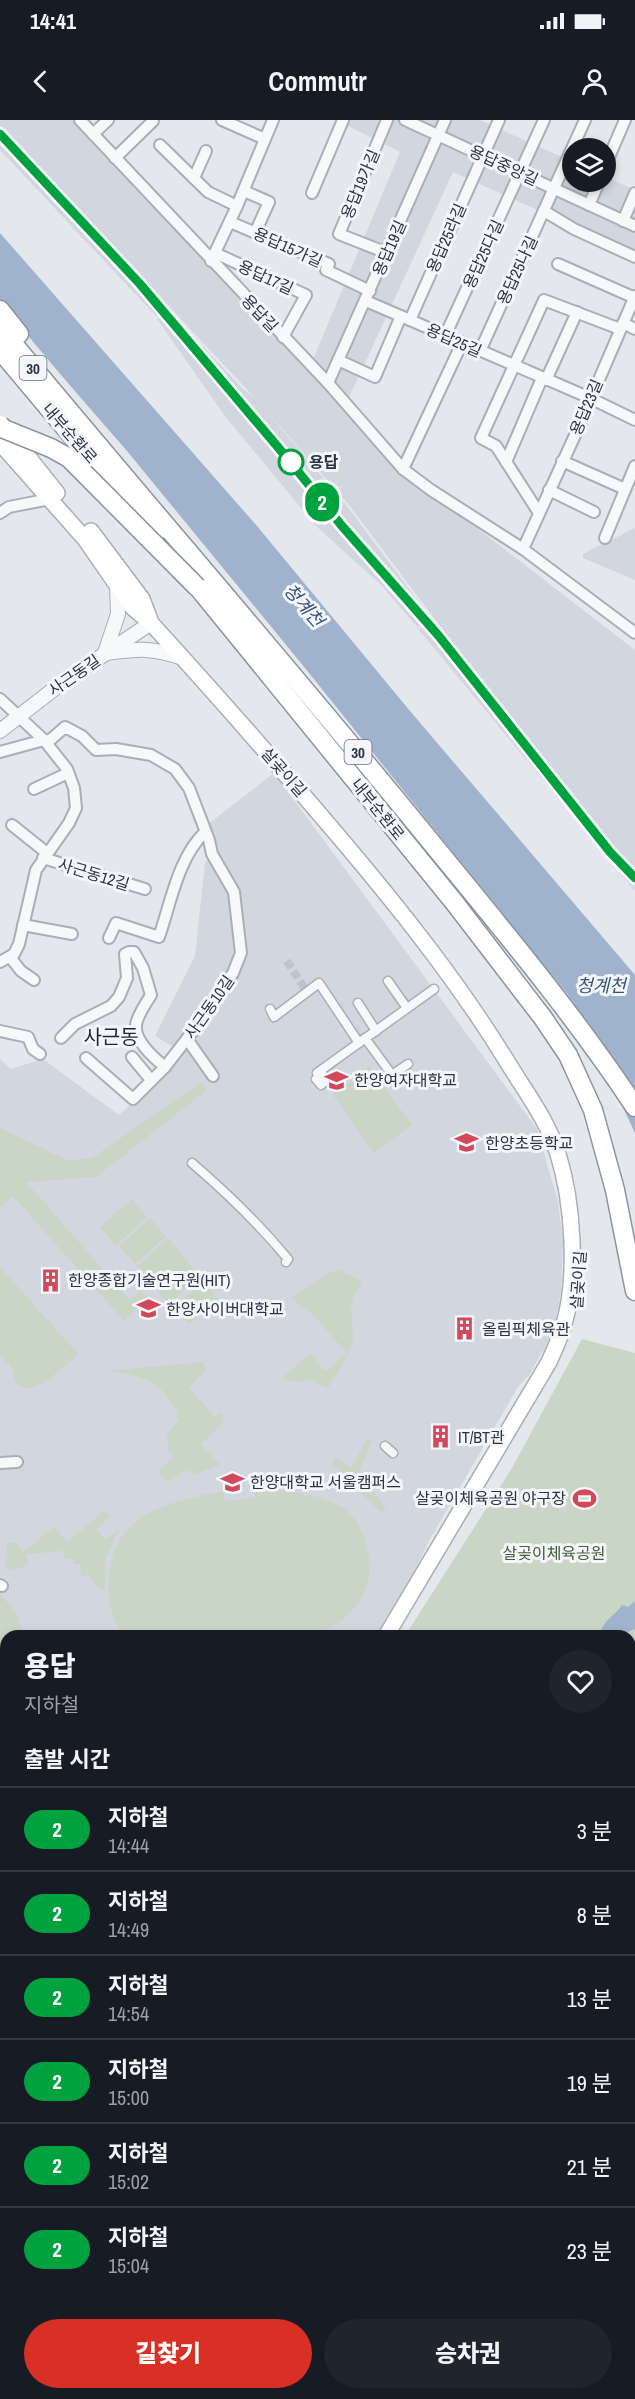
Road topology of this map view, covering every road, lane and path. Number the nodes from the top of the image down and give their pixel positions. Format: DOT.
graph roads {
  1 [pos="80,120"];
  2 [pos="108,120"];
  3 [pos="222,120"];
  4 [pos="273,120"];
  5 [pos="343,120"];
  6 [pos="387,120"];
  7 [pos="405,120"];
  8 [pos="445,120"];
  9 [pos="499,120"];
  10 [pos="544,120"];
  11 [pos="585,120"];
  12 [pos="625,120"];
  13 [pos="153,122"];
  14 [pos="93,134"];
  15 [pos="438,135"];
  16 [pos="265,139"];
  17 [pos="616,141"];
  18 [pos="160,145"];
  19 [pos="206,151"];
  20 [pos="483,155"];
  21 [pos="115,158"];
  22 [pos="520,173"];
  23 [pos="194,178"];
  24 [pos="554,189"];
  25 [pos="243,191"];
  26 [pos="595,192"];
  27 [pos="312,193"];
  28 [pos="635,193"];
  29 [pos="589,205"];
  30 [pos="237,206"];
  31 [pos="544,211"];
  32 [pos="623,221"];
  33 [pos="230,222"];
  34 [pos="635,226"];
  35 [pos="255,233"];
  36 [pos="387,254"];
  37 [pos="213,257"];
  38 [pos="635,257"];
  39 [pos="558,264"];
  40 [pos="368,296"];
  41 [pos="635,297"];
  42 [pos="0,310"];
  43 [pos="578,312"];
  44 [pos="406,318"];
  45 [pos="622,326"];
  46 [pos="0,328"];
  47 [pos="635,329"];
  48 [pos="445,336"];
  49 [pos="283,337"];
  50 [pos="462,343"];
  51 [pos="0,350"];
  52 [pos="480,351"];
  53 [pos="338,360"];
  54 [pos="513,365"];
  55 [pos="544,379"];
  56 [pos="328,383"];
  57 [pos="590,398"];
  58 [pos="66,408"];
  59 [pos="634,415"];
  60 [pos="0,423"];
  61 [pos="0,443"];
  62 [pos="562,460"];
  63 [pos="506,462"];
  64 [pos="635,466"];
  65 [pos="403,469"];
  66 [pos="625,489"];
  67 [pos="549,490"];
  68 [pos="50,499"];
  69 [pos="594,512"];
  70 [pos="0,513"];
  71 [pos="539,513"];
  72 [pos="605,538"];
  73 [pos="523,549"];
  74 [pos="117,586"];
  75 [pos="197,587"];
  76 [pos="151,623"];
  77 [pos="634,630"];
  78 [pos="105,653"];
  79 [pos="183,658"];
  80 [pos="0,699"];
  81 [pos="18,717"];
  82 [pos="0,730"];
  83 [pos="44,740"];
  84 [pos="0,753"];
  85 [pos="68,772"];
  86 [pos="34,789"];
  87 [pos="12,825"];
  88 [pos="207,836"];
  89 [pos="45,856"];
  90 [pos="145,889"];
  91 [pos="23,925"];
  92 [pos="412,926"];
  93 [pos="72,934"];
  94 [pos="109,938"];
  95 [pos="10,957"];
  96 [pos="0,962"];
  97 [pos="34,980"];
  98 [pos="388,981"];
  99 [pos="434,989"];
  100 [pos="358,1003"];
  101 [pos="407,1008"];
  102 [pos="270,1009"];
  103 [pos="0,1031"];
  104 [pos="376,1031"];
  105 [pos="61,1038"];
  106 [pos="187,1039"];
  107 [pos="362,1041"];
  108 [pos="40,1054"];
  109 [pos="132,1057"];
  110 [pos="86,1058"];
  111 [pos="408,1064"];
  112 [pos="165,1067"];
  113 [pos="318,1074"];
  114 [pos="213,1076"];
  115 [pos="151,1080"];
  116 [pos="635,1107"];
  117 [pos="192,1163"];
  118 [pos="286,1262"];
  119 [pos="635,1292"];
  120 [pos="385,1446"];
  121 [pos="393,1453"];
  122 [pos="0,1462"];
  123 [pos="17,1462"];
  124 [pos="390,1630"];
  125 [pos="401,1630"];
  1 -- 14 [label="street, 용답길"];
  2 -- 14 [label="street"];
  3 -- 16 [label="street"];
  4 -- 16 [label="street"];
  5 -- 27 [label="street"];
  6 -- 36 [label="street, 용답19가길"];
  7 -- 15 [label="street, 용답중앙길"];
  8 -- 15 [label="street, 용답19길"];
  9 -- 20 [label="street, 용답25라길"];
  10 -- 22 [label="street, 용답25다길"];
  11 -- 24 [label="street, 용답25나길"];
  12 -- 17 [label="street"];
  13 -- 21 [label="street"];
  14 -- 21 [label="street, 용답길"];
  15 -- 20 [label="street, 용답중앙길"];
  15 -- 36 [label="street, 용답19길"];
  16 -- 25 [label="street"];
  18 -- 23 [label="street"];
  19 -- 23 [label="street"];
  20 -- 22 [label="street, 용답중앙길"];
  20 -- 44 [label="street, 용답25라길"];
  21 -- 37 [label="street, 용답길"];
  22 -- 24 [label="street, 용답중앙길"];
  22 -- 48 [label="street, 용답25다길"];
  23 -- 30 [label="street"];
  24 -- 29 [label="street, 용답중앙길"];
  24 -- 31 [label="street, 용답25나길"];
  25 -- 30 [label="street"];
  25 -- 35 [label="street"];
  26 -- 29 [label="street"];
  28 -- 32 [label="street"];
  29 -- 32 [label="street, 용답중앙길"];
  30 -- 33 [label="street"];
  31 -- 38 [label="street"];
  31 -- 52 [label="street, 용답25나길"];
  32 -- 34 [label="street, 용답중앙길"];
  33 -- 35 [label="street, 용답15가길"];
  33 -- 37 [label="street"];
  35 -- 40 [label="street, 용답15가길"];
  36 -- 40 [label="street, 용답19길"];
  37 -- 49 [label="street, 용답길"];
  37 -- 49 [label="street, 용답17길"];
  39 -- 41 [label="street, 용답23길"];
  40 -- 44 [label="street, 용답25길"];
  40 -- 53 [label="street, 용답19길"];
  41 -- 45 [label="street, 용답23길"];
  42 -- 58 [label="highway"];
  43 -- 45 [label="street"];
  43 -- 54 [label="street"];
  43 -- 55 [label="street"];
  44 -- 48 [label="street, 용답25길"];
  44 -- 53 [label="street"];
  45 -- 47 [label="street"];
  45 -- 57 [label="street, 용답23길"];
  46 -- 58 [label="highway, 내부순환로 / 30"];
  48 -- 50 [label="street, 용답25길"];
  49 -- 56 [label="street, 용답길"];
  50 -- 52 [label="street, 용답25길"];
  50 -- 65 [label="street"];
  51 -- 75 [label="highway, 내부순환로 / 30, bridge"];
  52 -- 54 [label="street, 용답25길"];
  53 -- 56 [label="street, 용답19길"];
  54 -- 55 [label="street, 용답25길"];
  54 -- 63 [label="street"];
  55 -- 57 [label="street, 용답25길"];
  55 -- 63 [label="street"];
  56 -- 65 [label="street, 용답길"];
  57 -- 59 [label="street, 용답25길"];
  57 -- 62 [label="street, 용답23길"];
  58 -- 116 [label="highway, 내부순환로 / 30"];
  60 -- 75 [label="highway, bridge"];
  60 -- 76 [label="main road, 살곶이길"];
  61 -- 68 [label="main road, 살곶이길"];
  62 -- 66 [label="street"];
  62 -- 67 [label="street, 용답23길"];
  63 -- 71 [label="street"];
  64 -- 66 [label="street"];
  65 -- 73 [label="street, 용답길"];
  66 -- 72 [label="street"];
  67 -- 69 [label="street"];
  67 -- 71 [label="street, 용답23길"];
  68 -- 70 [label="street"];
  68 -- 74 [label="main road, 살곶이길"];
  71 -- 73 [label="street, 용답23길"];
  73 -- 77 [label="street, 용답길"];
  74 -- 76 [label="main road, 살곶이길"];
  74 -- 78 [label="street"];
  75 -- 119 [label="highway, 내부순환로 / 30"];
  76 -- 78 [label="street, 사근동길"];
  76 -- 79 [label="main road, 살곶이길"];
  78 -- 79 [label="street"];
  78 -- 81 [label="street, 사근동길"];
  79 -- 92 [label="main road, 살곶이길"];
  80 -- 81 [label="street, 사근동12길"];
  81 -- 82 [label="street, 사근동길"];
  81 -- 83 [label="street, 사근동12길"];
  83 -- 84 [label="street, 사근동10길"];
  83 -- 85 [label="street, 사근동12길"];
  83 -- 88 [label="street, 사근동10길"];
  85 -- 86 [label="street"];
  85 -- 89 [label="street, 사근동12길"];
  87 -- 89 [label="street, 사근동12길"];
  88 -- 94 [label="street"];
  88 -- 106 [label="street, 사근동10길"];
  89 -- 90 [label="street, 사근동12길"];
  89 -- 91 [label="street, 사근동12길"];
  91 -- 93 [label="street"];
  91 -- 95 [label="street, 사근동12길"];
  92 -- 124 [label="main road, 살곶이길"];
  92 -- 125 [label="main road, 살곶이길"];
  95 -- 96 [label="street"];
  95 -- 97 [label="street"];
  98 -- 101 [label="street"];
  99 -- 101 [label="street"];
  100 -- 104 [label="street"];
  101 -- 104 [label="street"];
  102 -- 107 [label="street"];
  103 -- 108 [label="street"];
  104 -- 107 [label="street"];
  105 -- 112 [label="street"];
  106 -- 112 [label="street, 사근동10길"];
  106 -- 114 [label="street"];
  107 -- 111 [label="street"];
  107 -- 113 [label="street"];
  109 -- 115 [label="street"];
  110 -- 115 [label="street, 사근동10길"];
  112 -- 115 [label="street, 사근동10길"];
  117 -- 118 [label="street"];
  120 -- 121 [label="street"];
  122 -- 123 [label="street"];
}
